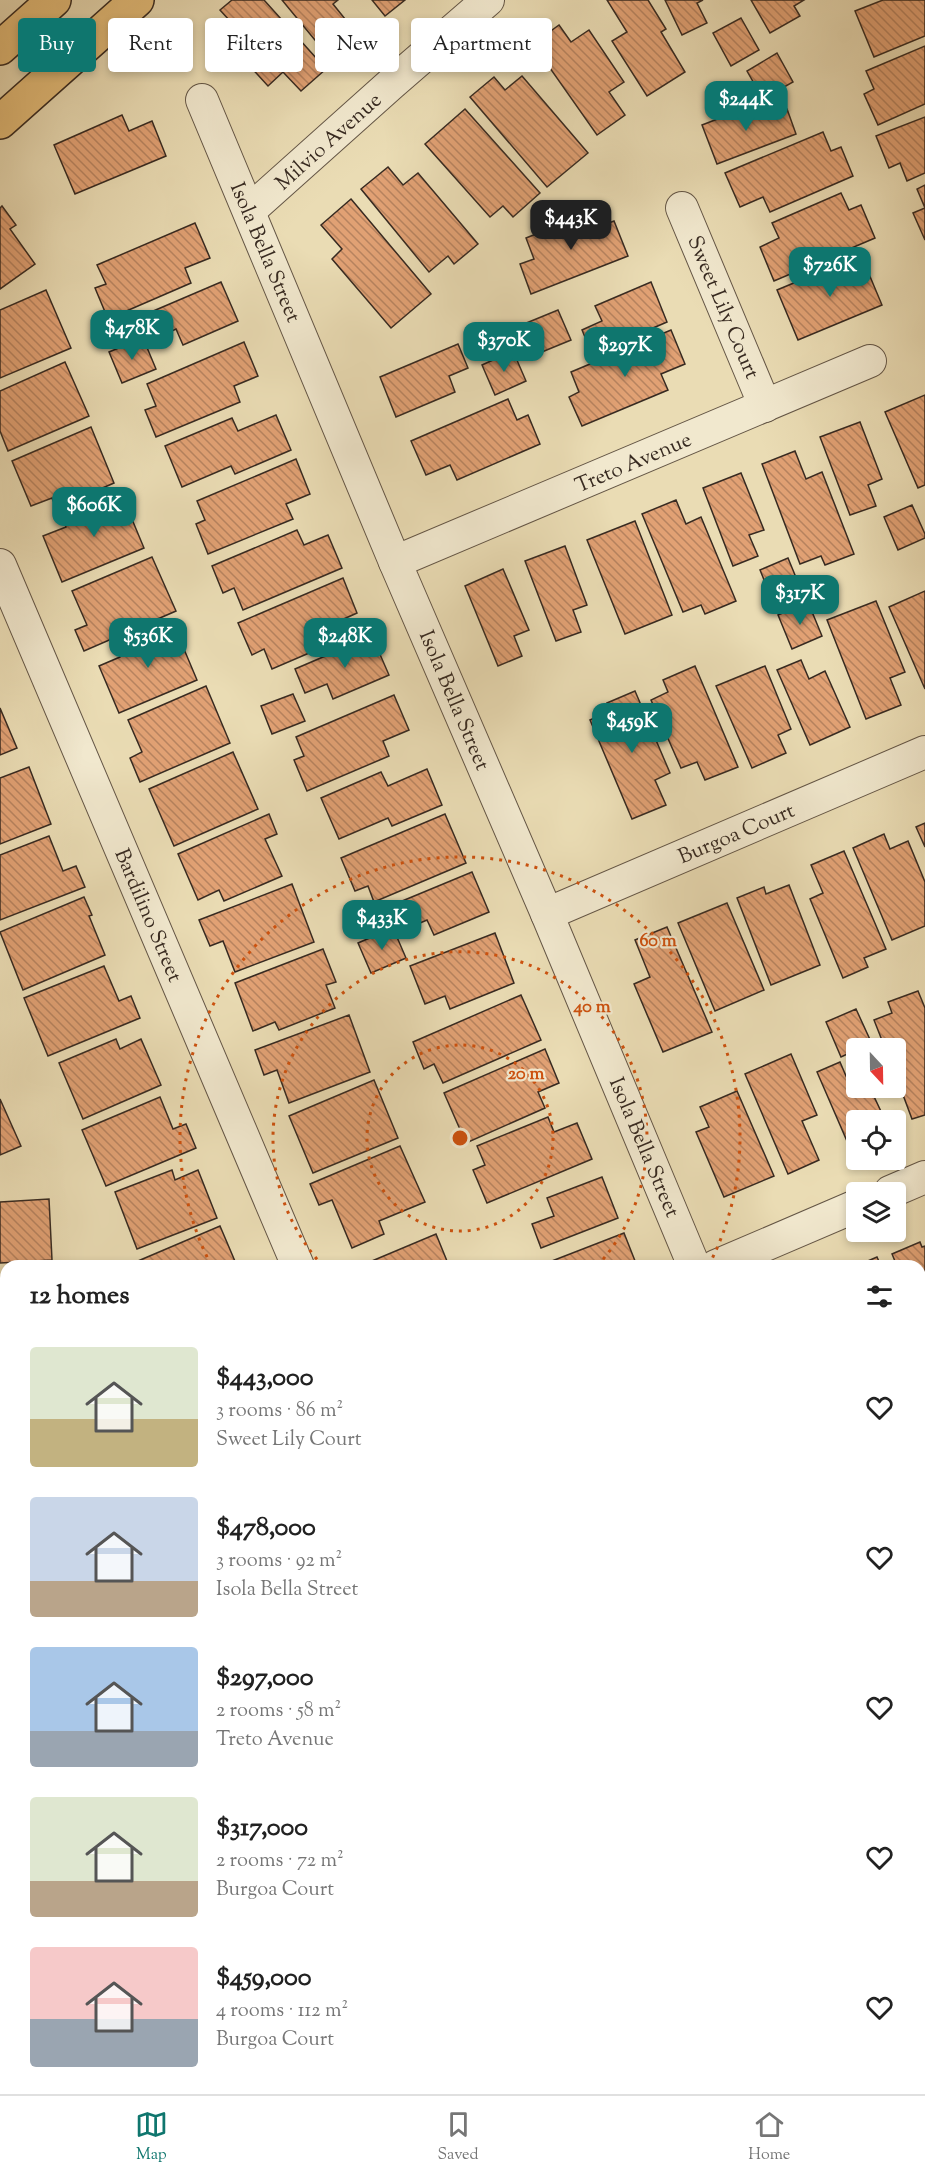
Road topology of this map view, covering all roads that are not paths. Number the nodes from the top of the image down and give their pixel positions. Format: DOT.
graph roads {
  1 [pos="54,0"];
  2 [pos="137,0"];
  3 [pos="488,0"];
  4 [pos="0,48"];
  5 [pos="202,100"];
  6 [pos="1,114"];
  7 [pos="682,208"];
  8 [pos="249,212"];
  9 [pos="870,361"];
  10 [pos="765,406"];
  11 [pos="395,562"];
  12 [pos="0,568"];
  13 [pos="925,752"];
  14 [pos="547,914"];
  15 [pos="925,1178"];
  16 [pos="906,1186"];
  17 [pos="846,1210"];
  18 [pos="295,1260"];
  19 [pos="691,1260"];
  20 [pos="730,1260"];
  1 -- 4 [label="main road"];
  2 -- 6 [label="main road"];
  3 -- 8 [label="street, Milvio Avenue"];
  5 -- 8 [label="street, Isola Bella Street"];
  7 -- 10 [label="street, Sweet Lily Court"];
  8 -- 11 [label="street, Isola Bella Street"];
  9 -- 10 [label="street, Treto Avenue"];
  10 -- 11 [label="street, Treto Avenue"];
  11 -- 14 [label="street, Isola Bella Street"];
  12 -- 18 [label="street, Bardilino Street"];
  13 -- 14 [label="street, Burgoa Court"];
  14 -- 19 [label="street, Isola Bella Street"];
  15 -- 16 [label="street"];
  17 -- 20 [label="street"];
}
